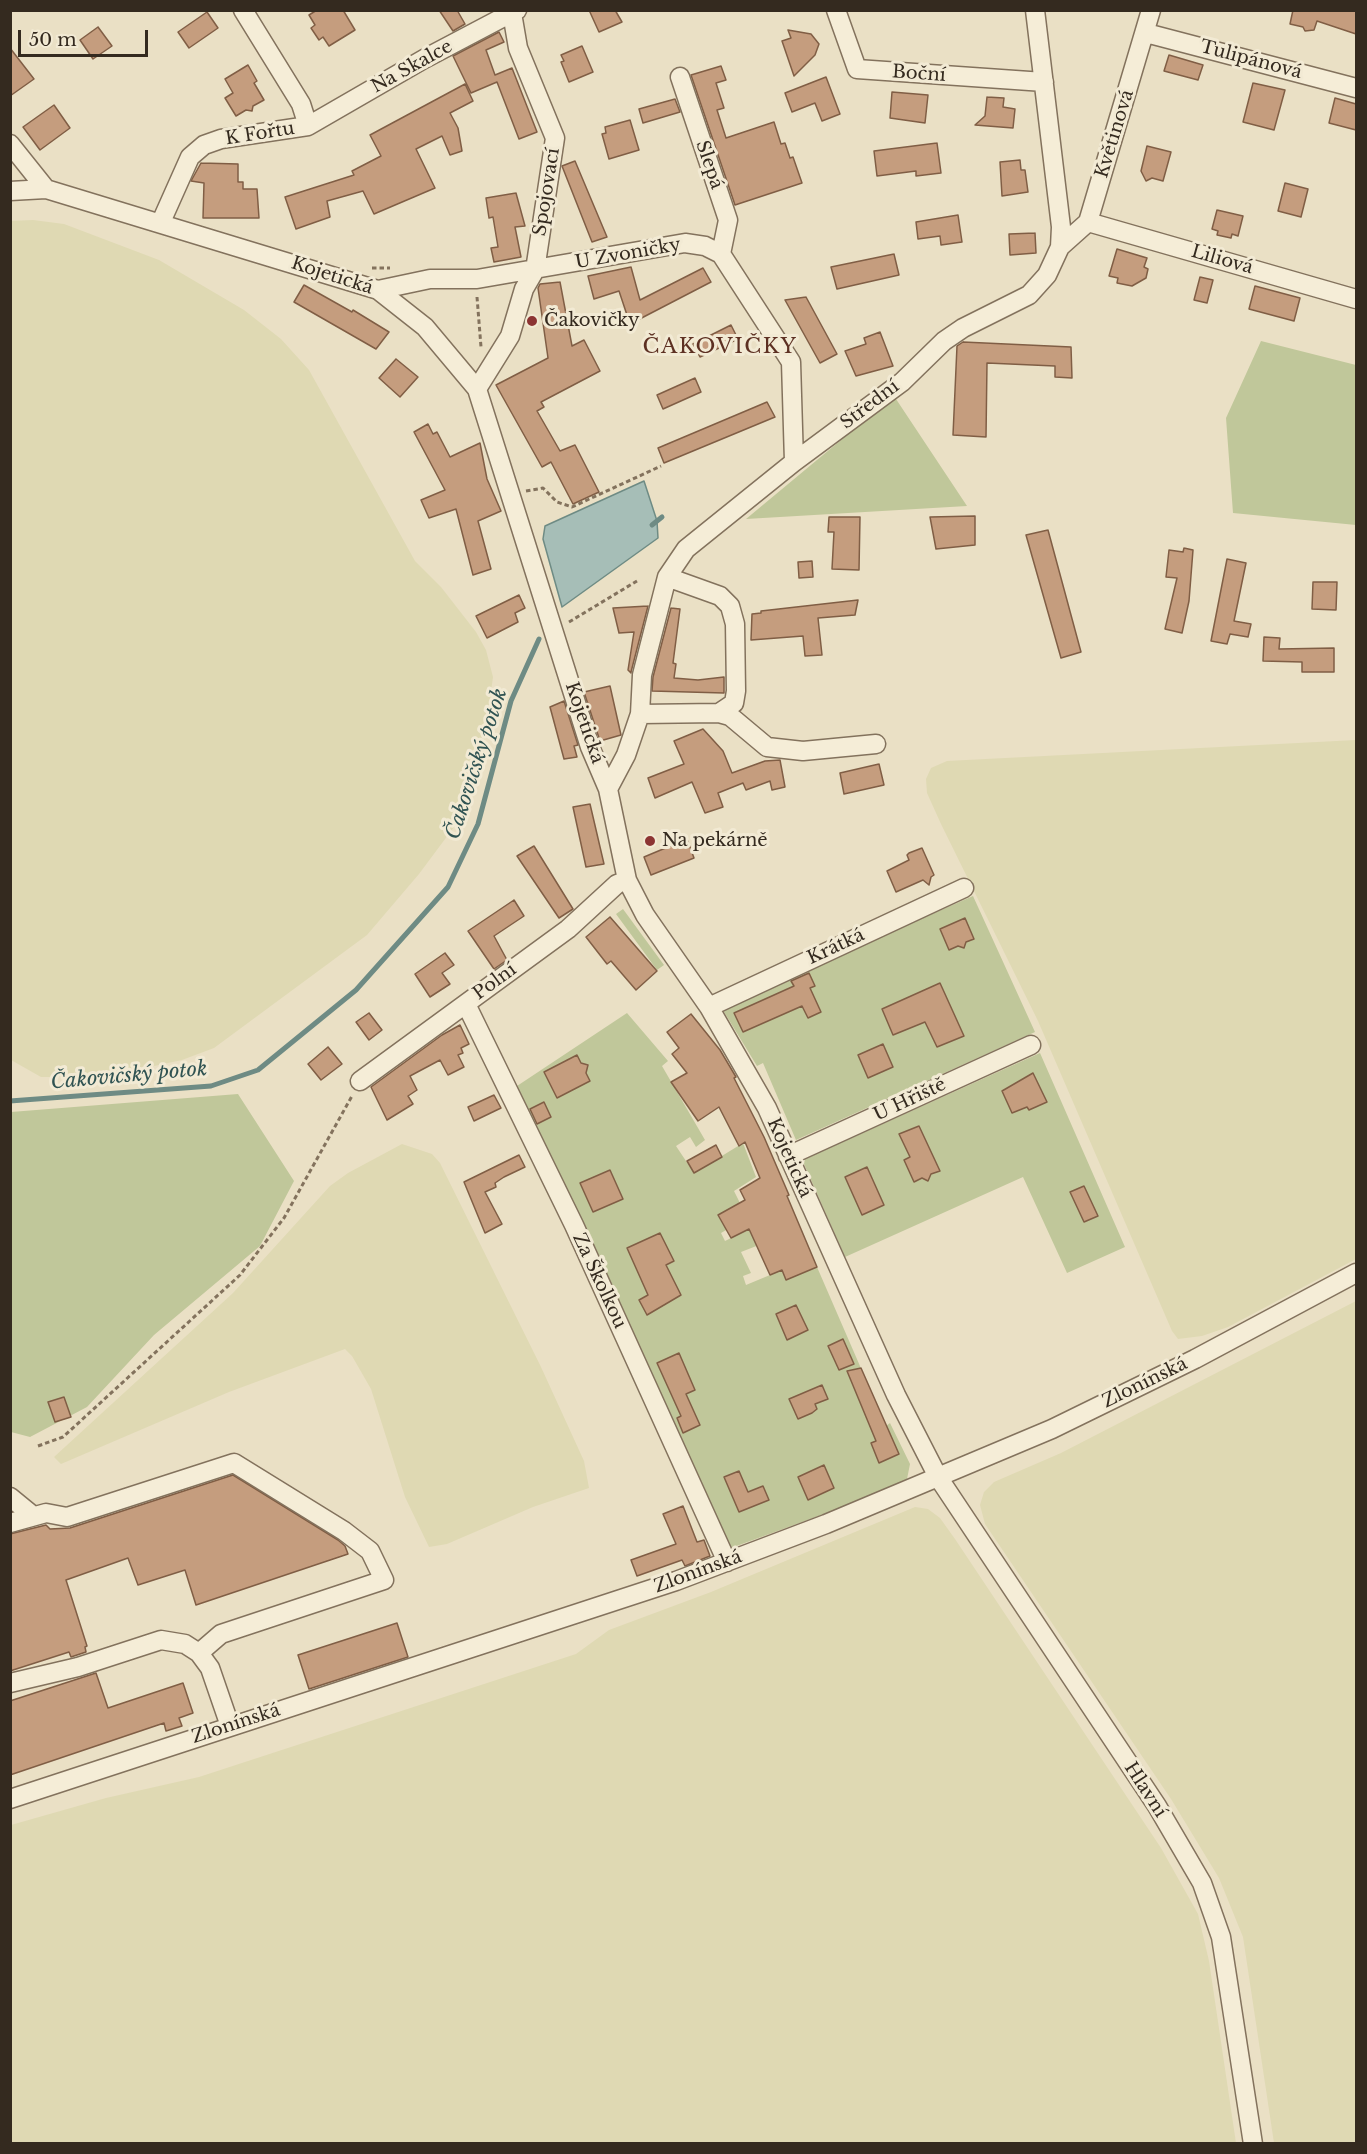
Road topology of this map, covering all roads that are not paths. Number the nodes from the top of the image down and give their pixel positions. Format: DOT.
graph roads {
  1 [pos="243,10"];
  2 [pos="836,10"];
  3 [pos="1035,10"];
  4 [pos="1151,10"];
  5 [pos="514,12"];
  6 [pos="1146,33"];
  7 [pos="680,77"];
  8 [pos="1044,82"];
  9 [pos="1356,88"];
  10 [pos="308,126"];
  11 [pos="10,144"];
  12 [pos="46,189"];
  13 [pos="10,191"];
  14 [pos="162,222"];
  15 [pos="1088,222"];
  16 [pos="1060,247"];
  17 [pos="721,254"];
  18 [pos="535,270"];
  19 [pos="378,290"];
  20 [pos="1356,299"];
  21 [pos="482,382"];
  22 [pos="794,462"];
  23 [pos="667,577"];
  24 [pos="718,713"];
  25 [pos="640,714"];
  26 [pos="876,744"];
  27 [pos="608,789"];
  28 [pos="627,880"];
  29 [pos="964,888"];
  30 [pos="466,1004"];
  31 [pos="709,1007"];
  32 [pos="1031,1045"];
  33 [pos="360,1081"];
  34 [pos="788,1156"];
  35 [pos="1356,1273"];
  36 [pos="938,1477"];
  37 [pos="10,1497"];
  38 [pos="32,1515"];
  39 [pos="10,1523"];
  40 [pos="727,1562"];
  41 [pos="199,1653"];
  42 [pos="10,1683"];
  43 [pos="230,1726"];
  44 [pos="10,1799"];
  45 [pos="1253,2144"];
  1 -- 10 [label="street, K Fořtu"];
  2 -- 8 [label="street, Boční"];
  3 -- 8 [label="street, Střední"];
  4 -- 6 [label="street, Květinová"];
  5 -- 10 [label="street, Na Skalce"];
  5 -- 18 [label="street, Spojovací"];
  6 -- 9 [label="street, Tulipánová"];
  6 -- 15 [label="street, Květinová"];
  7 -- 17 [label="street, Slepá"];
  8 -- 16 [label="street, Střední"];
  10 -- 14 [label="street, K Fořtu"];
  11 -- 12 [label="street"];
  12 -- 13 [label="street, Kojetická"];
  12 -- 14 [label="street, Kojetická"];
  14 -- 19 [label="street, Kojetická"];
  15 -- 16 [label="street"];
  15 -- 20 [label="street, Liliová"];
  16 -- 22 [label="street, Střední"];
  17 -- 18 [label="street, U Zvoničky"];
  17 -- 22 [label="street"];
  18 -- 19 [label="street, U Zvoničky"];
  18 -- 21 [label="street, Spojovací"];
  19 -- 21 [label="street, Kojetická"];
  21 -- 27 [label="street, Kojetická"];
  22 -- 23 [label="street, Střední"];
  23 -- 24 [label="street"];
  23 -- 25 [label="street, Střední"];
  24 -- 25 [label="street"];
  24 -- 26 [label="street"];
  25 -- 27 [label="street, Střední"];
  27 -- 28 [label="street, Kojetická"];
  28 -- 30 [label="street, Polní"];
  28 -- 31 [label="street, Kojetická"];
  29 -- 31 [label="street, Krátká"];
  30 -- 33 [label="street, Polní"];
  30 -- 40 [label="street, Za Školkou"];
  31 -- 34 [label="street, Kojetická"];
  32 -- 34 [label="street, U Hřiště"];
  34 -- 36 [label="street, Kojetická"];
  35 -- 36 [label="street, Zlonínská"];
  36 -- 40 [label="street, Zlonínská"];
  36 -- 45 [label="street, Hlavní"];
  37 -- 38 [label="street"];
  38 -- 39 [label="street"];
  38 -- 41 [label="street"];
  40 -- 43 [label="street, Zlonínská"];
  41 -- 42 [label="street"];
  41 -- 43 [label="street"];
  43 -- 44 [label="street, Zlonínská"];
}
